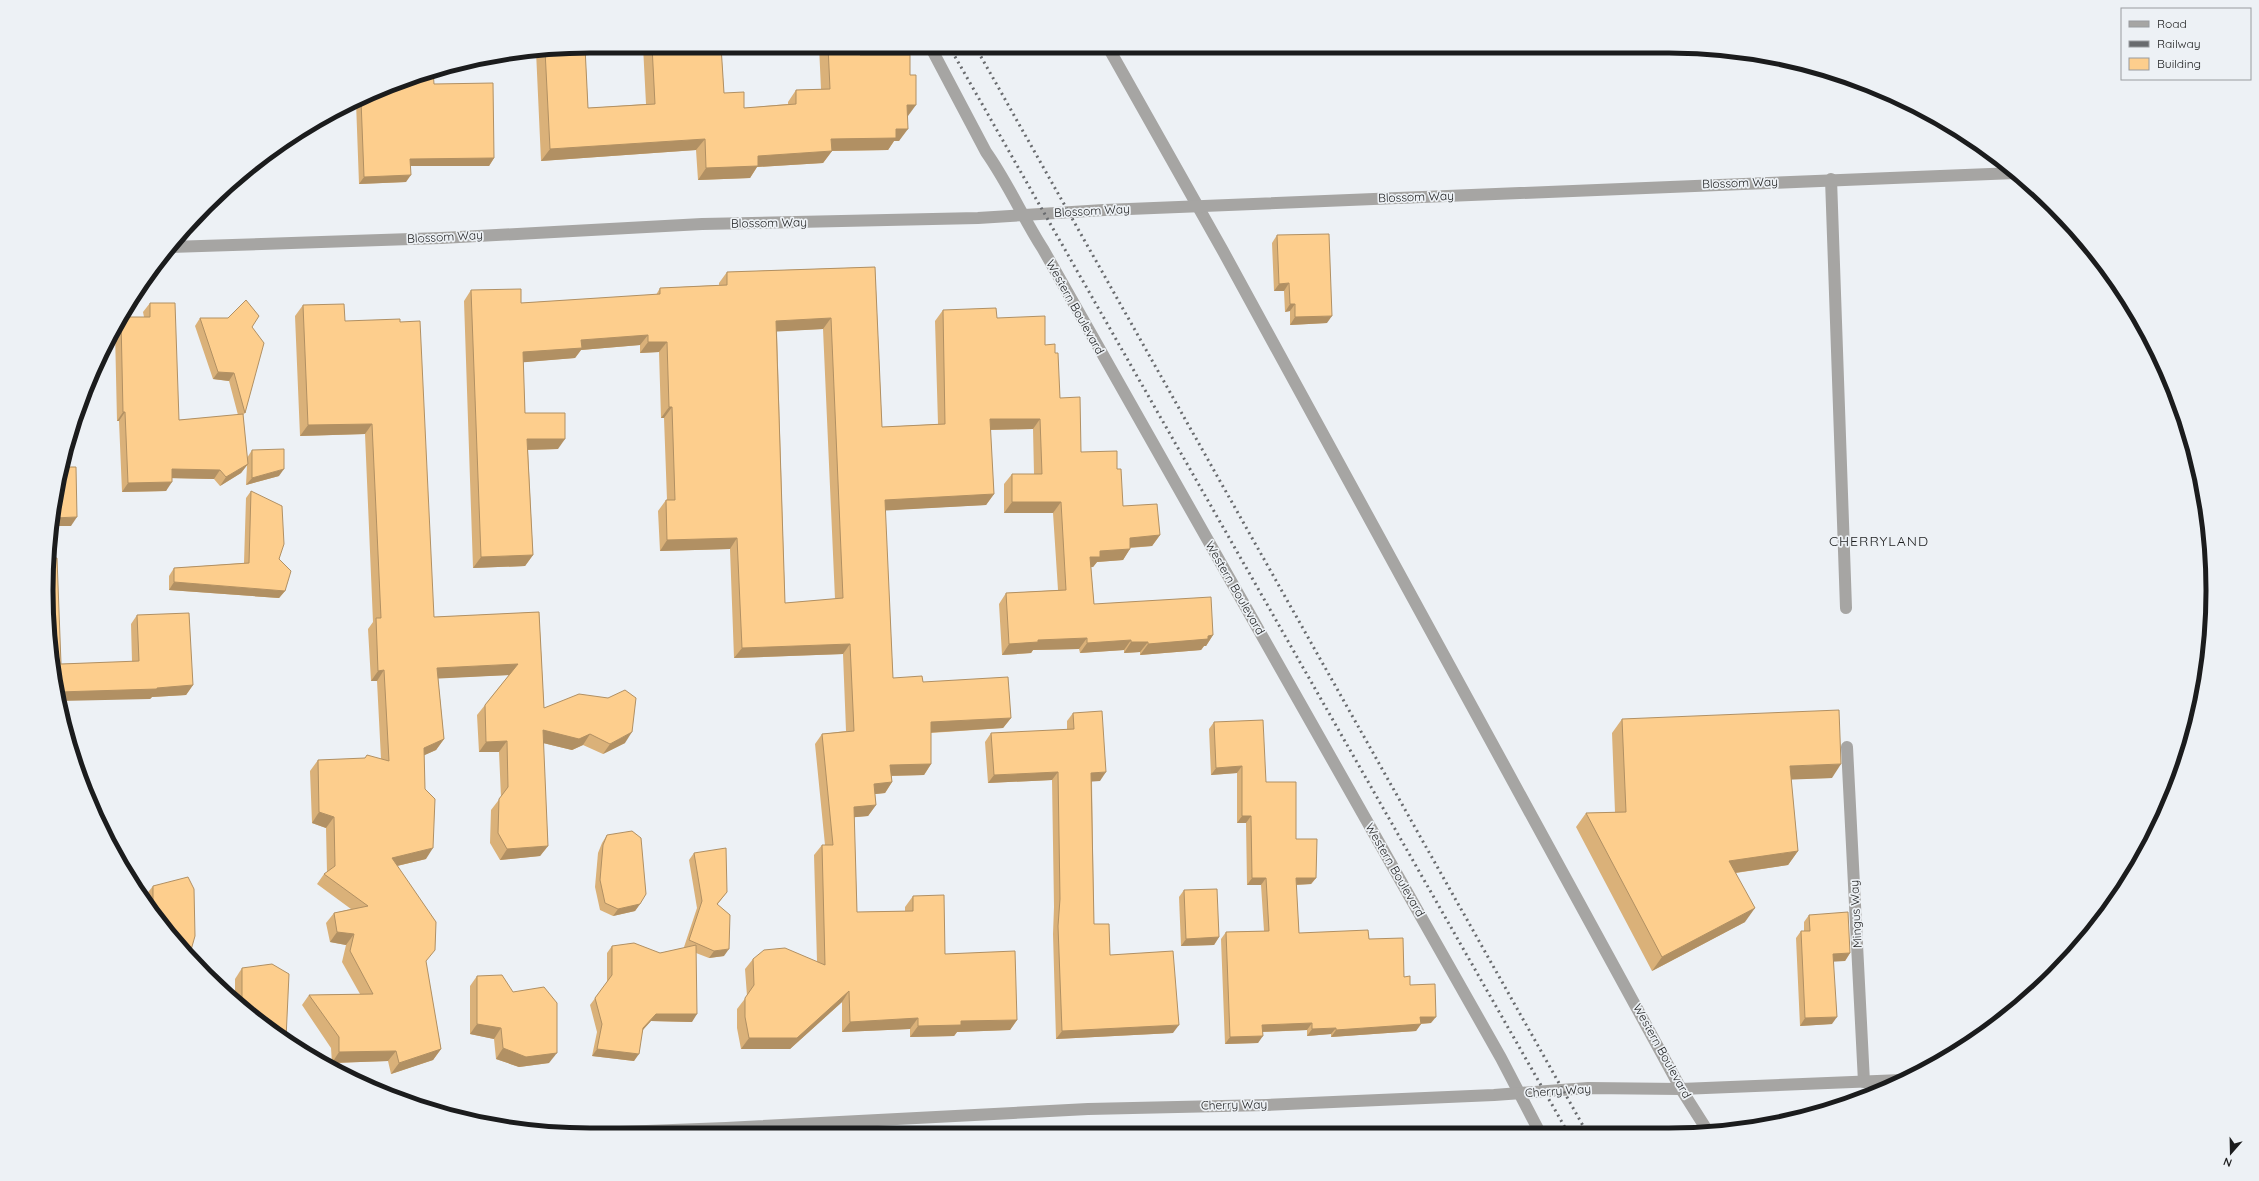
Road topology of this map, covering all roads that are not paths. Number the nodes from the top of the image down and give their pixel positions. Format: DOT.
graph roads {
  1 [pos="934,53"];
  2 [pos="1112,53"];
  3 [pos="2006,172"];
  4 [pos="1831,179"];
  5 [pos="1198,206"];
  6 [pos="1021,215"];
  7 [pos="177,247"];
  8 [pos="1846,608"];
  9 [pos="1847,747"];
  10 [pos="1888,1081"];
  11 [pos="1864,1082"];
  12 [pos="1682,1089"];
  13 [pos="1519,1094"];
  14 [pos="1705,1127"];
  15 [pos="726,1128"];
  16 [pos="1537,1128"];
  1 -- 6 [label="street, Western Boulevard"];
  2 -- 5 [label="street, Western Boulevard"];
  3 -- 4 [label="street, Blossom Way"];
  4 -- 5 [label="street, Blossom Way"];
  4 -- 8 [label="street"];
  5 -- 6 [label="street, Blossom Way"];
  5 -- 12 [label="street, Western Boulevard"];
  6 -- 7 [label="street, Blossom Way"];
  6 -- 13 [label="street, Western Boulevard"];
  9 -- 11 [label="street, Mingus Way"];
  10 -- 11 [label="street, Cherry Way"];
  11 -- 12 [label="street, Cherry Way"];
  12 -- 13 [label="street, Cherry Way"];
  12 -- 14 [label="street, Western Boulevard"];
  13 -- 15 [label="street, Cherry Way"];
  13 -- 16 [label="street, Western Boulevard"];
}
